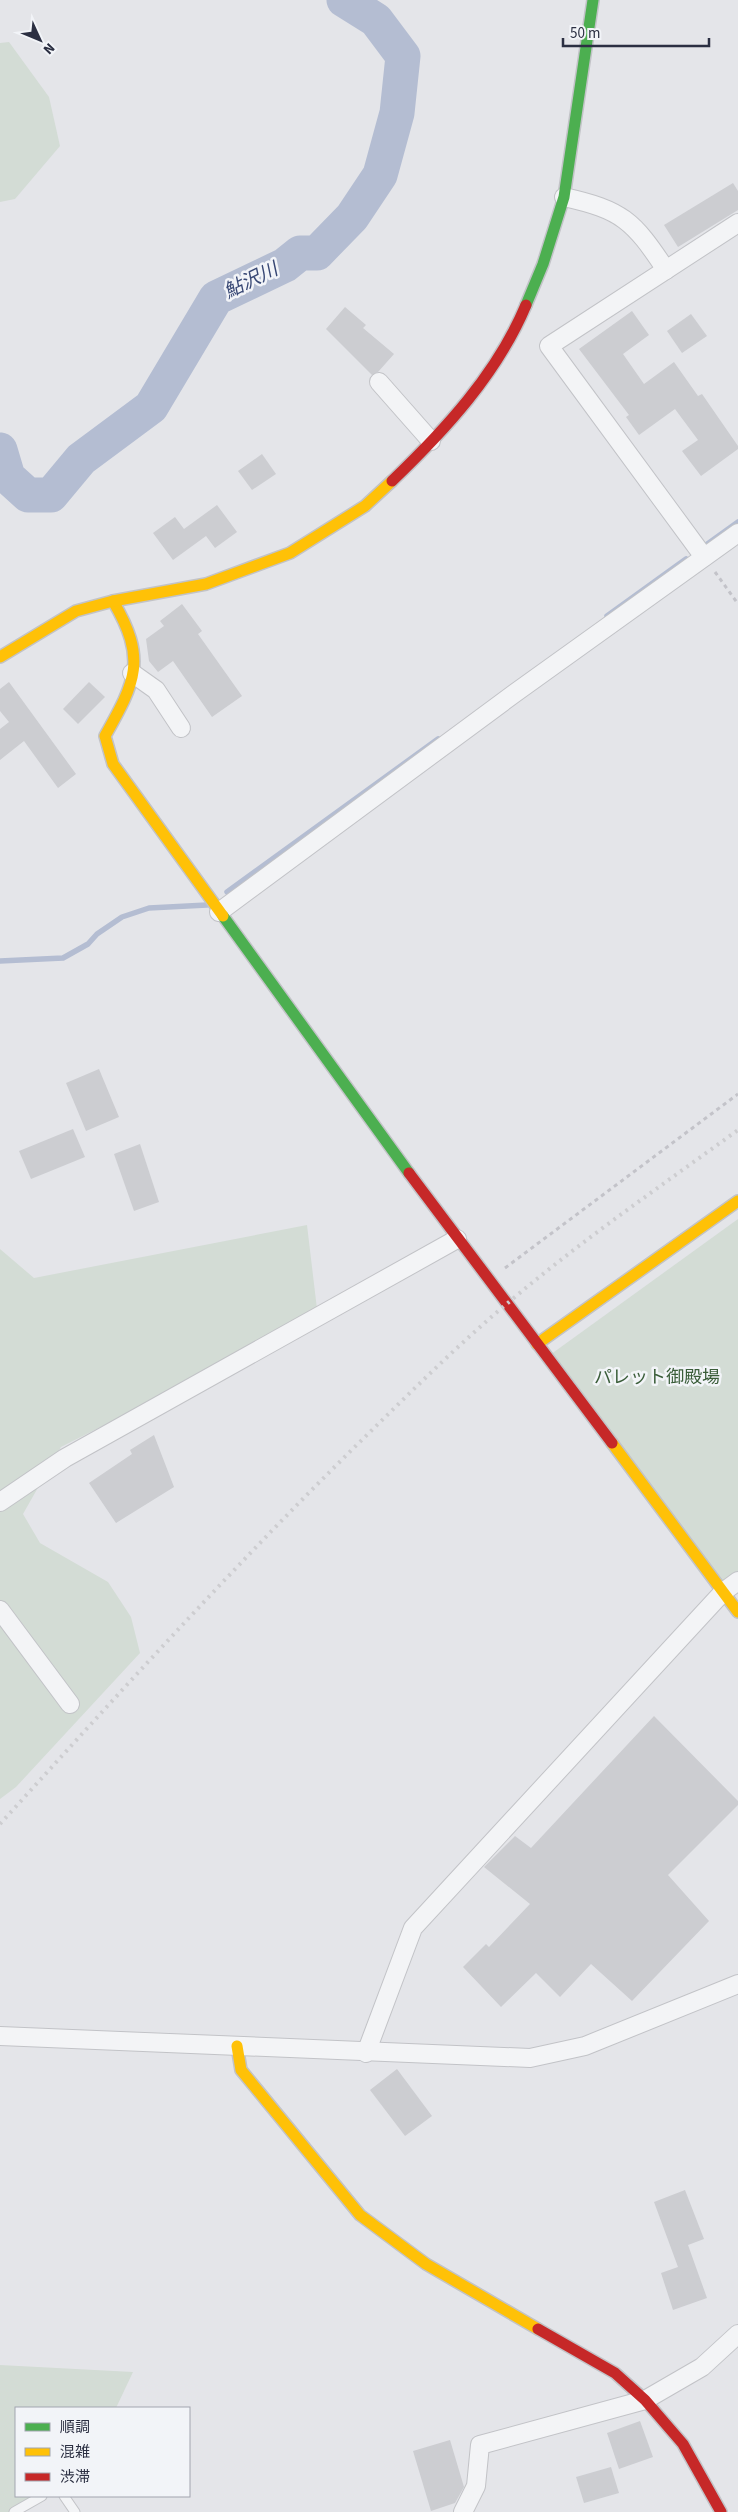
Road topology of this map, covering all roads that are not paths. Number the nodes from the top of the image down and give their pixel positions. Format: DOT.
graph roads {
  1 [pos="593,0"];
  2 [pos="564,198"];
  3 [pos="738,223"];
  4 [pos="666,270"];
  5 [pos="378,382"];
  6 [pos="432,441"];
  7 [pos="738,533"];
  8 [pos="704,557"];
  9 [pos="113,601"];
  10 [pos="0,657"];
  11 [pos="132,673"];
  12 [pos="181,728"];
  13 [pos="219,912"];
  14 [pos="738,1201"];
  15 [pos="457,1239"];
  16 [pos="537,1344"];
  17 [pos="0,1502"];
  18 [pos="738,1581"];
  19 [pos="723,1592"];
  20 [pos="0,1610"];
  21 [pos="738,1612"];
  22 [pos="70,1704"];
  23 [pos="738,1984"];
  24 [pos="0,2036"];
  25 [pos="237,2046"];
  26 [pos="366,2053"];
  27 [pos="738,2334"];
  28 [pos="645,2400"];
  29 [pos="40,2497"];
  30 [pos="65,2497"];
  31 [pos="14,2512"];
  32 [pos="75,2512"];
  33 [pos="463,2512"];
  34 [pos="721,2512"];
  1 -- 2 [label="street"];
  2 -- 4 [label="street"];
  2 -- 6 [label="street"];
  3 -- 4 [label="street"];
  4 -- 8 [label="street"];
  5 -- 6 [label="street"];
  6 -- 9 [label="street"];
  7 -- 8 [label="street"];
  8 -- 13 [label="street"];
  9 -- 10 [label="street"];
  9 -- 11 [label="street"];
  11 -- 12 [label="street"];
  11 -- 13 [label="street"];
  13 -- 15 [label="street"];
  14 -- 16 [label="street"];
  15 -- 16 [label="street"];
  15 -- 17 [label="street"];
  16 -- 19 [label="street"];
  18 -- 19 [label="street"];
  19 -- 21 [label="street"];
  19 -- 26 [label="street"];
  20 -- 22 [label="street"];
  23 -- 26 [label="street"];
  24 -- 25 [label="street"];
  25 -- 26 [label="street"];
  25 -- 28 [label="street"];
  27 -- 28 [label="street"];
  28 -- 33 [label="street"];
  28 -- 34 [label="street"];
  29 -- 31 [label="lane"];
  30 -- 32 [label="lane"];
}
